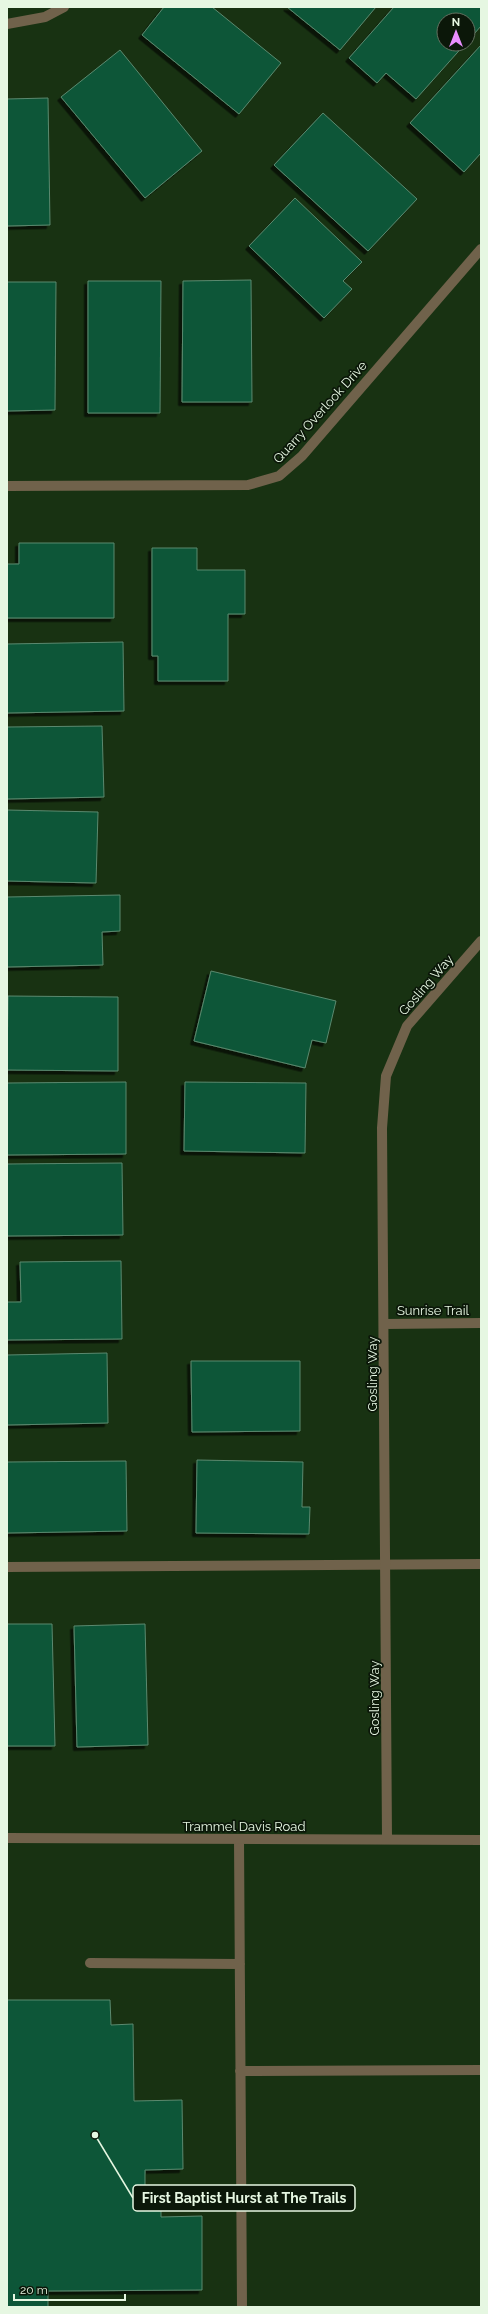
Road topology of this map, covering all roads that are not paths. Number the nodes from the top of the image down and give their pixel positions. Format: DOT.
graph roads {
  1 [pos="64,7"];
  2 [pos="7,24"];
  3 [pos="481,249"];
  4 [pos="7,486"];
  5 [pos="481,941"];
  6 [pos="481,1323"];
  7 [pos="385,1324"];
  8 [pos="481,1564"];
  9 [pos="387,1565"];
  10 [pos="7,1567"];
  11 [pos="7,1838"];
  12 [pos="239,1839"];
  13 [pos="387,1839"];
  14 [pos="481,1840"];
  15 [pos="90,1963"];
  16 [pos="240,1964"];
  17 [pos="481,2070"];
  18 [pos="240,2071"];
  19 [pos="242,2307"];
  1 -- 2 [label="street"];
  3 -- 4 [label="street, Quarry Overlook Drive"];
  5 -- 7 [label="street, Gosling Way"];
  6 -- 7 [label="street, Sunrise Trail"];
  7 -- 9 [label="street, Gosling Way"];
  8 -- 9 [label="street"];
  9 -- 10 [label="street"];
  9 -- 13 [label="street, Gosling Way"];
  11 -- 12 [label="street, Trammel Davis Road"];
  12 -- 13 [label="street, Trammel Davis Road"];
  12 -- 16 [label="street"];
  13 -- 14 [label="street, Trammel Davis Road"];
  15 -- 16 [label="street"];
  16 -- 18 [label="street"];
  17 -- 18 [label="street"];
  18 -- 19 [label="street"];
}
